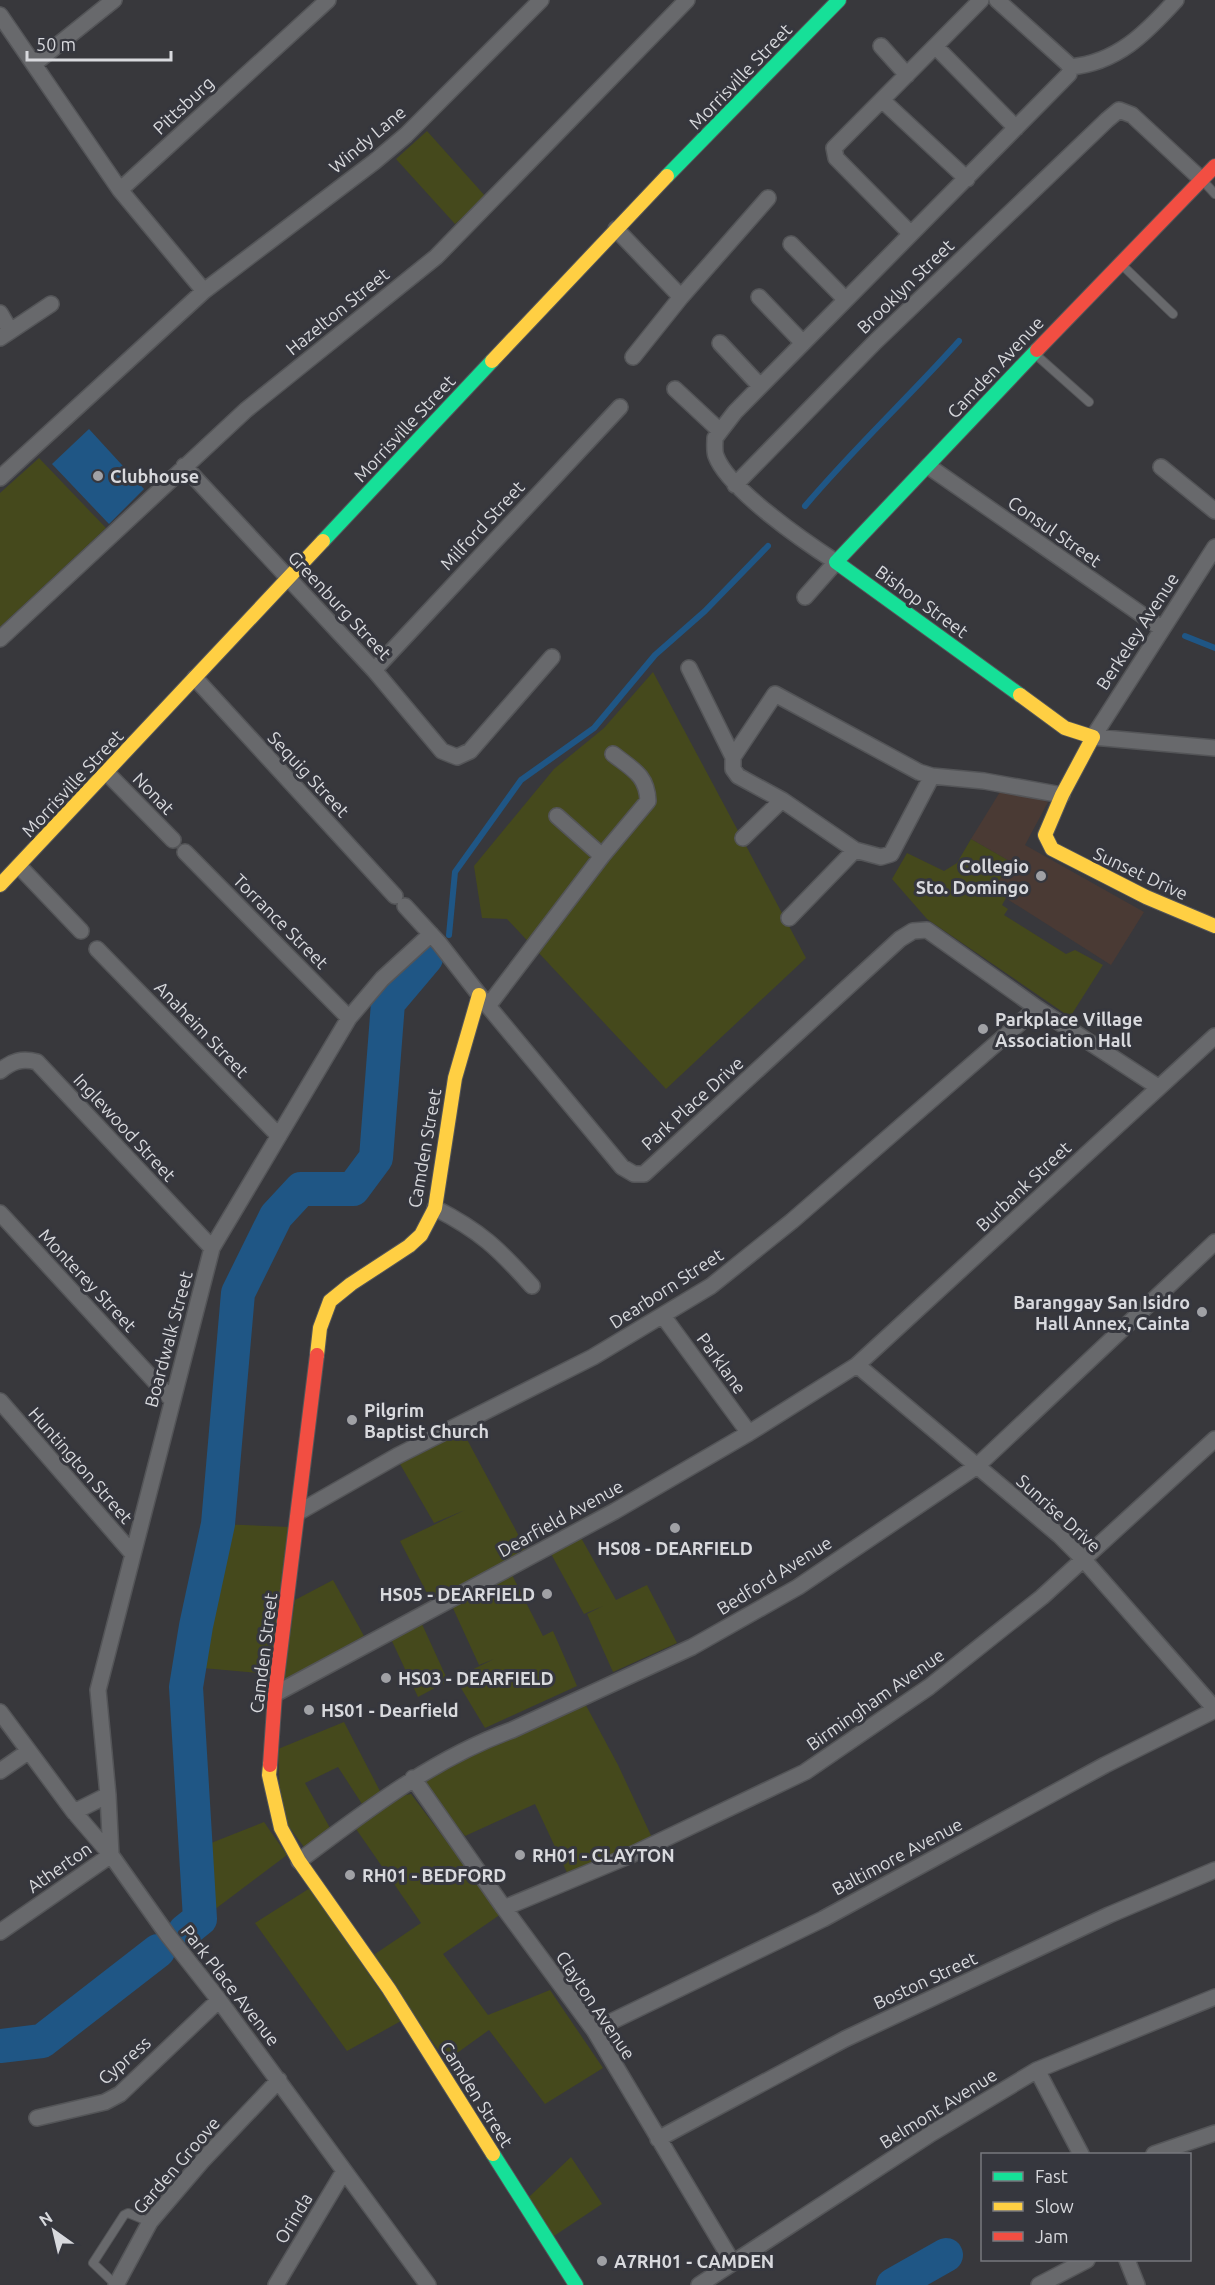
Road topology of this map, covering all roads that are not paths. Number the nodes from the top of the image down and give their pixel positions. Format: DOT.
graph roads {
  1 [pos="114,0"];
  2 [pos="328,0"];
  3 [pos="541,0"];
  4 [pos="687,0"];
  5 [pos="839,0"];
  6 [pos="981,0"];
  7 [pos="997,0"];
  8 [pos="1176,0"];
  9 [pos="0,15"];
  10 [pos="881,46"];
  11 [pos="936,47"];
  12 [pos="34,63"];
  13 [pos="1070,67"];
  14 [pos="907,75"];
  15 [pos="882,100"];
  16 [pos="1016,128"];
  17 [pos="1215,166"];
  18 [pos="967,179"];
  19 [pos="1202,180"];
  20 [pos="120,190"];
  21 [pos="1215,194"];
  22 [pos="768,198"];
  23 [pos="616,229"];
  24 [pos="910,233"];
  25 [pos="791,244"];
  26 [pos="1121,264"];
  27 [pos="204,291"];
  28 [pos="681,297"];
  29 [pos="759,297"];
  30 [pos="845,299"];
  31 [pos="51,304"];
  32 [pos="0,313"];
  33 [pos="1173,314"];
  34 [pos="5,334"];
  35 [pos="720,343"];
  36 [pos="803,343"];
  37 [pos="1034,353"];
  38 [pos="633,357"];
  39 [pos="760,386"];
  40 [pos="675,389"];
  41 [pos="1089,402"];
  42 [pos="620,407"];
  43 [pos="720,431"];
  44 [pos="184,466"];
  45 [pos="928,466"];
  46 [pos="1161,467"];
  47 [pos="0,478"];
  48 [pos="735,485"];
  49 [pos="1215,511"];
  50 [pos="1215,547"];
  51 [pos="836,562"];
  52 [pos="289,578"];
  53 [pos="805,597"];
  54 [pos="1161,628"];
  55 [pos="0,639"];
  56 [pos="552,657"];
  57 [pos="689,668"];
  58 [pos="374,670"];
  59 [pos="195,678"];
  60 [pos="1093,736"];
  61 [pos="1215,748"];
  62 [pos="613,754"];
  63 [pos="733,757"];
  64 [pos="107,773"];
  65 [pos="932,776"];
  66 [pos="1062,795"];
  67 [pos="782,800"];
  68 [pos="556,816"];
  69 [pos="743,838"];
  70 [pos="173,840"];
  71 [pos="855,850"];
  72 [pos="185,852"];
  73 [pos="602,856"];
  74 [pos="19,866"];
  75 [pos="0,885"];
  76 [pos="789,918"];
  77 [pos="1215,926"];
  78 [pos="81,931"];
  79 [pos="431,934"];
  80 [pos="97,949"];
  81 [pos="483,1001"];
  82 [pos="1037,1008"];
  83 [pos="349,1018"];
  84 [pos="1215,1036"];
  85 [pos="0,1071"];
  86 [pos="1158,1087"];
  87 [pos="279,1136"];
  88 [pos="435,1208"];
  89 [pos="0,1213"];
  90 [pos="1215,1242"];
  91 [pos="212,1248"];
  92 [pos="531,1286"];
  93 [pos="663,1316"];
  94 [pos="857,1365"];
  95 [pos="171,1400"];
  96 [pos="0,1401"];
  97 [pos="749,1433"];
  98 [pos="1215,1439"];
  99 [pos="977,1466"];
  100 [pos="299,1512"];
  101 [pos="132,1553"];
  102 [pos="1084,1560"];
  103 [pos="275,1694"];
  104 [pos="1215,1709"];
  105 [pos="0,1712"];
  106 [pos="29,1751"];
  107 [pos="0,1771"];
  108 [pos="413,1778"];
  109 [pos="108,1795"];
  110 [pos="74,1812"];
  111 [pos="111,1855"];
  112 [pos="299,1862"];
  113 [pos="1215,1870"];
  114 [pos="504,1908"];
  115 [pos="0,1932"];
  116 [pos="1215,1998"];
  117 [pos="219,2000"];
  118 [pos="594,2030"];
  119 [pos="1037,2070"];
  120 [pos="279,2080"];
  121 [pos="37,2118"];
  122 [pos="1215,2133"];
  123 [pos="658,2139"];
  124 [pos="1080,2153"];
  125 [pos="1157,2153"];
  126 [pos="345,2171"];
  127 [pos="150,2222"];
  128 [pos="1083,2261"];
  129 [pos="1128,2261"];
  130 [pos="733,2263"];
  131 [pos="116,2285"];
  132 [pos="276,2285"];
  133 [pos="428,2285"];
  134 [pos="576,2285"];
  135 [pos="699,2285"];
  136 [pos="1039,2285"];
  137 [pos="1137,2285"];
  1 -- 12 [label="street"];
  2 -- 20 [label="street, Pittsburg"];
  3 -- 27 [label="street, Windy Lane"];
  4 -- 44 [label="street, Hazelton Street"];
  5 -- 23 [label="street, Morrisville Street"];
  6 -- 11 [label="street"];
  7 -- 13 [label="street"];
  8 -- 13 [label="street"];
  9 -- 12 [label="street"];
  10 -- 14 [label="street"];
  11 -- 14 [label="street"];
  11 -- 16 [label="street"];
  12 -- 20 [label="street"];
  13 -- 16 [label="street"];
  14 -- 15 [label="street"];
  15 -- 18 [label="street"];
  15 -- 24 [label="street"];
  16 -- 18 [label="street"];
  17 -- 19 [label="street, Camden Avenue"];
  18 -- 24 [label="street"];
  19 -- 21 [label="lane"];
  19 -- 26 [label="street, Camden Avenue"];
  19 -- 48 [label="street, Brooklyn Street"];
  20 -- 27 [label="street"];
  22 -- 28 [label="street"];
  23 -- 28 [label="street"];
  23 -- 52 [label="street, Morrisville Street"];
  24 -- 30 [label="street"];
  25 -- 30 [label="street"];
  26 -- 33 [label="lane"];
  26 -- 37 [label="street, Camden Avenue"];
  27 -- 47 [label="street, Windy Lane"];
  28 -- 38 [label="street"];
  29 -- 36 [label="street"];
  30 -- 36 [label="street"];
  31 -- 34 [label="street"];
  32 -- 34 [label="street"];
  35 -- 39 [label="street"];
  36 -- 39 [label="street"];
  37 -- 41 [label="lane"];
  37 -- 45 [label="street, Camden Avenue"];
  39 -- 43 [label="street"];
  40 -- 43 [label="street"];
  42 -- 58 [label="street, Milford Street"];
  43 -- 48 [label="street, Bishop Street"];
  44 -- 52 [label="street, Greenburg Street"];
  44 -- 55 [label="street, Hazelton Street"];
  45 -- 51 [label="street, Camden Avenue"];
  45 -- 54 [label="street, Consul Street"];
  46 -- 49 [label="street"];
  48 -- 51 [label="street, Bishop Street"];
  50 -- 54 [label="street, Berkeley Avenue"];
  51 -- 53 [label="street, Camden Avenue"];
  51 -- 60 [label="street, Bishop Street"];
  52 -- 58 [label="street, Greenburg Street"];
  52 -- 59 [label="street, Morrisville Street"];
  54 -- 60 [label="street, Berkeley Avenue"];
  56 -- 58 [label="street, Greenburg Street"];
  57 -- 63 [label="street"];
  59 -- 64 [label="street, Morrisville Street"];
  59 -- 79 [label="street, Sequig Street"];
  60 -- 61 [label="street"];
  60 -- 66 [label="street"];
  62 -- 73 [label="street"];
  63 -- 65 [label="street"];
  63 -- 67 [label="street"];
  64 -- 70 [label="street, Nonat"];
  64 -- 74 [label="street, Morrisville Street"];
  65 -- 66 [label="street"];
  65 -- 71 [label="street"];
  66 -- 77 [label="street, Sunset Drive"];
  67 -- 69 [label="street"];
  67 -- 71 [label="street"];
  68 -- 73 [label="street"];
  71 -- 76 [label="street"];
  72 -- 83 [label="street, Torrance Street"];
  73 -- 81 [label="street"];
  74 -- 75 [label="street, Morrisville Street"];
  74 -- 78 [label="street"];
  79 -- 81 [label="street, Park Place Drive"];
  79 -- 83 [label="street, Boardwalk Street"];
  80 -- 87 [label="street, Anaheim Street"];
  81 -- 82 [label="street, Park Place Drive"];
  81 -- 88 [label="street, Camden Street"];
  82 -- 86 [label="street"];
  82 -- 93 [label="street, Dearborn Street"];
  83 -- 87 [label="street, Boardwalk Street"];
  84 -- 86 [label="street, Burbank Street"];
  85 -- 91 [label="street, Inglewood Street"];
  86 -- 94 [label="street, Burbank Street"];
  87 -- 91 [label="street, Boardwalk Street"];
  88 -- 92 [label="street"];
  88 -- 100 [label="street, Camden Street"];
  89 -- 95 [label="street, Monterey Street"];
  90 -- 99 [label="street, Bedford Avenue"];
  91 -- 95 [label="street, Boardwalk Street"];
  93 -- 97 [label="street, Parklane"];
  93 -- 100 [label="street, Dearborn Street"];
  94 -- 97 [label="street, Dearfield Avenue"];
  94 -- 99 [label="street, Sunrise Drive"];
  95 -- 101 [label="street, Boardwalk Street"];
  96 -- 101 [label="street, Huntington Street"];
  97 -- 103 [label="street, Dearfield Avenue"];
  98 -- 102 [label="street, Birmingham Avenue"];
  99 -- 102 [label="street, Sunrise Drive"];
  99 -- 108 [label="street, Bedford Avenue"];
  100 -- 103 [label="street, Camden Street"];
  101 -- 109 [label="street, Boardwalk Street"];
  102 -- 104 [label="street, Sunrise Drive"];
  102 -- 114 [label="street, Birmingham Avenue"];
  103 -- 112 [label="street, Camden Street"];
  104 -- 118 [label="street, Baltimore Avenue"];
  105 -- 106 [label="street, Park Place Avenue"];
  106 -- 107 [label="street"];
  106 -- 110 [label="street, Park Place Avenue"];
  108 -- 112 [label="street, Bedford Avenue"];
  108 -- 114 [label="street, Clayton Avenue"];
  109 -- 110 [label="street"];
  109 -- 111 [label="street, Boardwalk Street"];
  110 -- 111 [label="street, Park Place Avenue"];
  111 -- 115 [label="street, Atherton"];
  111 -- 117 [label="street, Park Place Avenue"];
  112 -- 134 [label="street, Camden Street"];
  113 -- 123 [label="street, Boston Street"];
  114 -- 118 [label="street, Clayton Avenue"];
  116 -- 119 [label="street, Belmont Avenue"];
  117 -- 120 [label="street, Park Place Avenue"];
  117 -- 121 [label="street, Cypress"];
  118 -- 123 [label="street, Clayton Avenue"];
  119 -- 124 [label="street"];
  119 -- 130 [label="street, Belmont Avenue"];
  120 -- 126 [label="street, Park Place Avenue"];
  120 -- 127 [label="street, Garden Groove"];
  122 -- 125 [label="street"];
  123 -- 130 [label="street, Clayton Avenue"];
  126 -- 132 [label="street, Orinda"];
  126 -- 133 [label="street, Park Place Avenue"];
  127 -- 131 [label="street, Garden Groove"];
  127 -- 131 [label="lane"];
  128 -- 136 [label="street"];
  129 -- 137 [label="street"];
  130 -- 135 [label="street, Belmont Avenue"];
}
